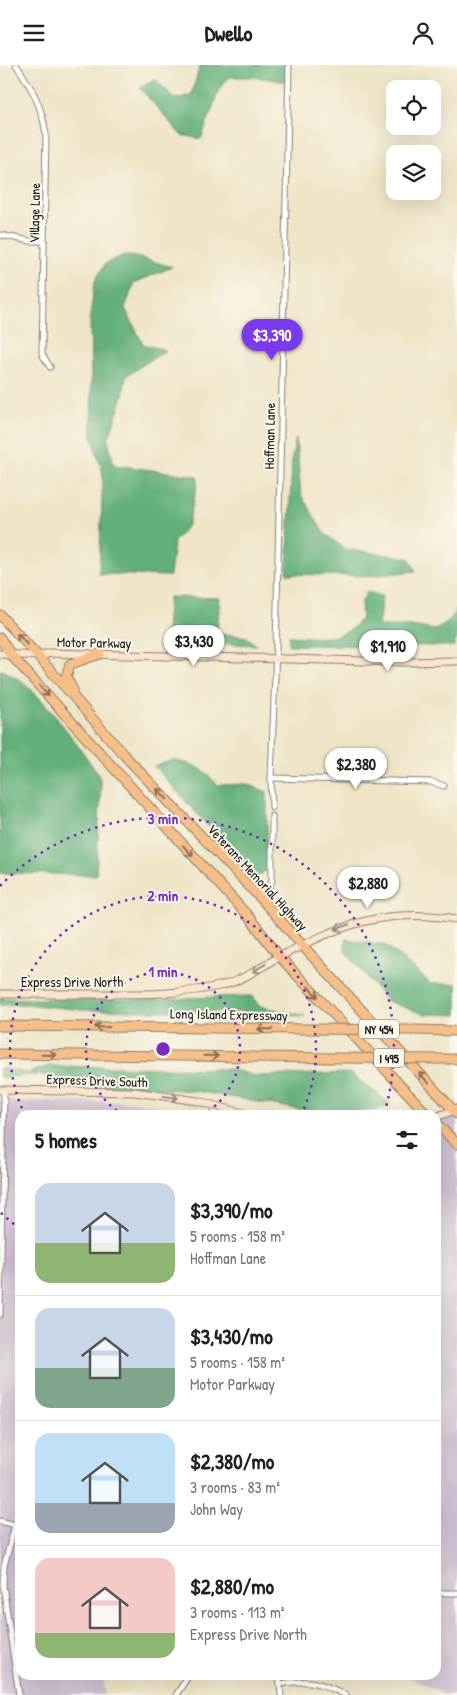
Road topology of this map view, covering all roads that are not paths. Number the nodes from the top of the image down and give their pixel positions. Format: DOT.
graph roads {
  1 [pos="289,65"];
  2 [pos="17,66"];
  3 [pos="0,235"];
  4 [pos="44,241"];
  5 [pos="50,367"];
  6 [pos="0,615"];
  7 [pos="0,638"];
  8 [pos="0,654"];
  9 [pos="100,654"];
  10 [pos="11,655"];
  11 [pos="38,655"];
  12 [pos="276,658"];
  13 [pos="457,661"];
  14 [pos="103,730"];
  15 [pos="271,778"];
  16 [pos="444,787"];
  17 [pos="272,807"];
  18 [pos="272,816"];
  19 [pos="264,902"];
  20 [pos="457,919"];
  21 [pos="302,945"];
  22 [pos="280,957"];
  23 [pos="0,994"];
  24 [pos="0,1026"];
  25 [pos="457,1031"];
  26 [pos="0,1054"];
  27 [pos="457,1059"];
  28 [pos="2,1090"];
  29 [pos="231,1110"];
  30 [pos="423,1110"];
  31 [pos="456,1111"];
  32 [pos="441,1116"];
  33 [pos="441,1128"];
  34 [pos="457,1145"];
  35 [pos="0,1315"];
  36 [pos="0,1521"];
  37 [pos="15,1525"];
  38 [pos="15,1535"];
  39 [pos="441,1593"];
  40 [pos="457,1593"];
  41 [pos="15,1668"];
  42 [pos="17,1680"];
  43 [pos="186,1680"];
  44 [pos="280,1680"];
  45 [pos="280,1684"];
  46 [pos="19,1695"];
  47 [pos="176,1695"];
  48 [pos="281,1695"];
  49 [pos="346,1695"];
  1 -- 12 [label="street, Hoffman Lane"];
  2 -- 4 [label="street, Village Lane"];
  3 -- 4 [label="street"];
  4 -- 5 [label="street, Village Lane"];
  11 -- 6 [label="highway, Veterans Memorial Highway / NY 454, one-way"];
  7 -- 10 [label="highway, NY 454"];
  8 -- 10 [label="main road, Motor Parkway"];
  9 -- 11 [label="main road, Motor Parkway"];
  9 -- 12 [label="main road, Motor Parkway"];
  9 -- 14 [label="highway"];
  10 -- 11 [label="main road, Motor Parkway"];
  10 -- 22 [label="highway, NY 454, one-way"];
  11 -- 14 [label="highway, Veterans Memorial Highway / NY 454"];
  12 -- 13 [label="main road, Motor Parkway"];
  12 -- 15 [label="street, Hoffman Lane"];
  19 -- 14 [label="highway, Veterans Memorial Highway / NY 454, one-way"];
  15 -- 16 [label="street"];
  15 -- 17 [label="street, Hoffman Lane"];
  18 -- 19 [label="street"];
  19 -- 21 [label="highway, Veterans Memorial Highway / NY 454"];
  20 -- 21 [label="main road, Express Drive North, one-way"];
  21 -- 22 [label="main road, Express Drive North"];
  31 -- 21 [label="highway, Veterans Memorial Highway / NY 454, one-way"];
  22 -- 23 [label="main road, Express Drive North, one-way"];
  22 -- 30 [label="highway, NY 454, one-way"];
  25 -- 24 [label="highway, Long Island Expressway / I 495, one-way, bridge"];
  26 -- 27 [label="highway, I 495, one-way, bridge"];
  28 -- 29 [label="main road, Express Drive South, one-way"];
  28 -- 35 [label="street"];
  31 -- 32 [label="main road"];
  33 -- 34 [label="highway"];
  36 -- 37 [label="street"];
  38 -- 41 [label="street"];
  39 -- 40 [label="street"];
  42 -- 46 [label="street"];
  43 -- 47 [label="street"];
  44 -- 45 [label="street"];
  45 -- 48 [label="street"];
  45 -- 49 [label="street"];
}
